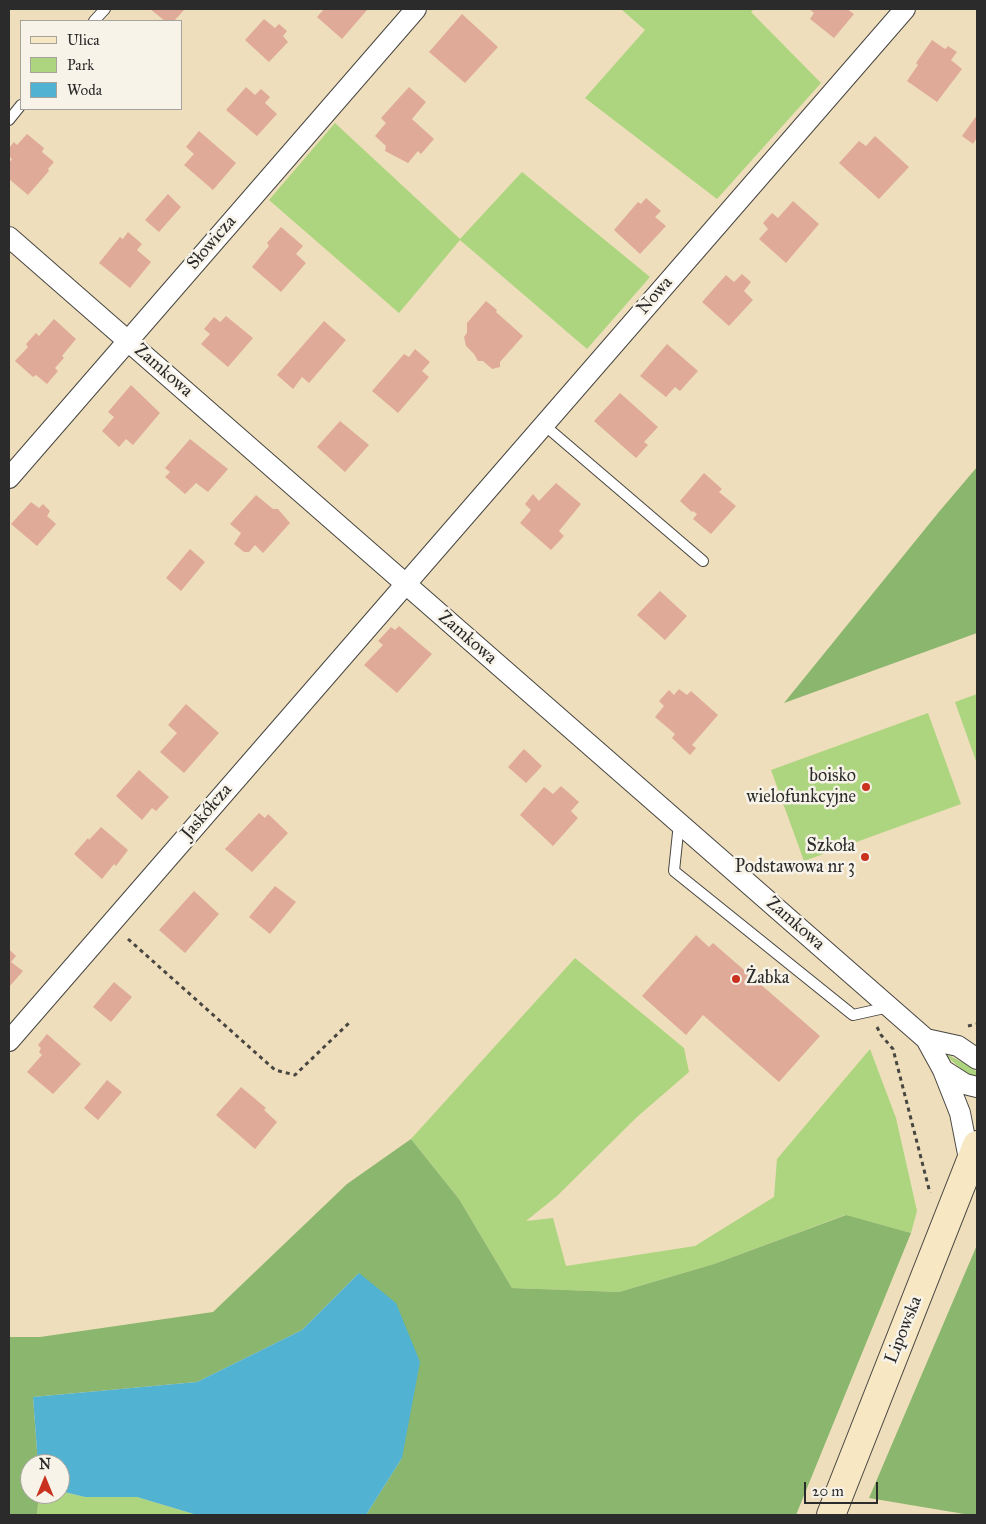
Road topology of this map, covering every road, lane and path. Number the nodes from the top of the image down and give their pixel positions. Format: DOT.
graph roads {
  1 [pos="105,9"];
  2 [pos="416,9"];
  3 [pos="905,9"];
  4 [pos="95,20"];
  5 [pos="20,106"];
  6 [pos="9,120"];
  7 [pos="9,237"];
  8 [pos="127,340"];
  9 [pos="543,424"];
  10 [pos="9,478"];
  11 [pos="703,561"];
  12 [pos="405,584"];
  13 [pos="679,823"];
  14 [pos="110,923"];
  15 [pos="890,1007"];
  16 [pos="869,1012"];
  17 [pos="350,1021"];
  18 [pos="926,1039"];
  19 [pos="9,1040"];
  20 [pos="977,1040"];
  21 [pos="958,1046"];
  22 [pos="977,1059"];
  23 [pos="943,1070"];
  24 [pos="977,1086"];
  25 [pos="973,1154"];
  26 [pos="947,1221"];
  27 [pos="831,1515"];
  1 -- 4 [label="lane"];
  2 -- 8 [label="street, Słowicza"];
  3 -- 9 [label="street, Nowa"];
  5 -- 6 [label="lane"];
  7 -- 8 [label="street, Zamkowa"];
  8 -- 10 [label="street, Słowicza"];
  8 -- 12 [label="street, Zamkowa"];
  9 -- 11 [label="lane"];
  9 -- 12 [label="street, Nowa"];
  12 -- 13 [label="street, Zamkowa"];
  12 -- 14 [label="street, Jaskółcza"];
  13 -- 15 [label="street, Zamkowa"];
  13 -- 16 [label="lane"];
  14 -- 17 [label="path"];
  14 -- 19 [label="street, Jaskółcza"];
  15 -- 16 [label="lane"];
  15 -- 18 [label="street, Zamkowa"];
  16 -- 26 [label="path"];
  18 -- 21 [label="street, Zamkowa"];
  18 -- 23 [label="street, Zamkowa"];
  20 -- 21 [label="street, Zamkowa"];
  21 -- 22 [label="street, Zamkowa"];
  23 -- 24 [label="street, Zamkowa"];
  23 -- 25 [label="street, Zamkowa"];
  25 -- 26 [label="street, Lipowska"];
  26 -- 27 [label="street, Lipowska"];
}
